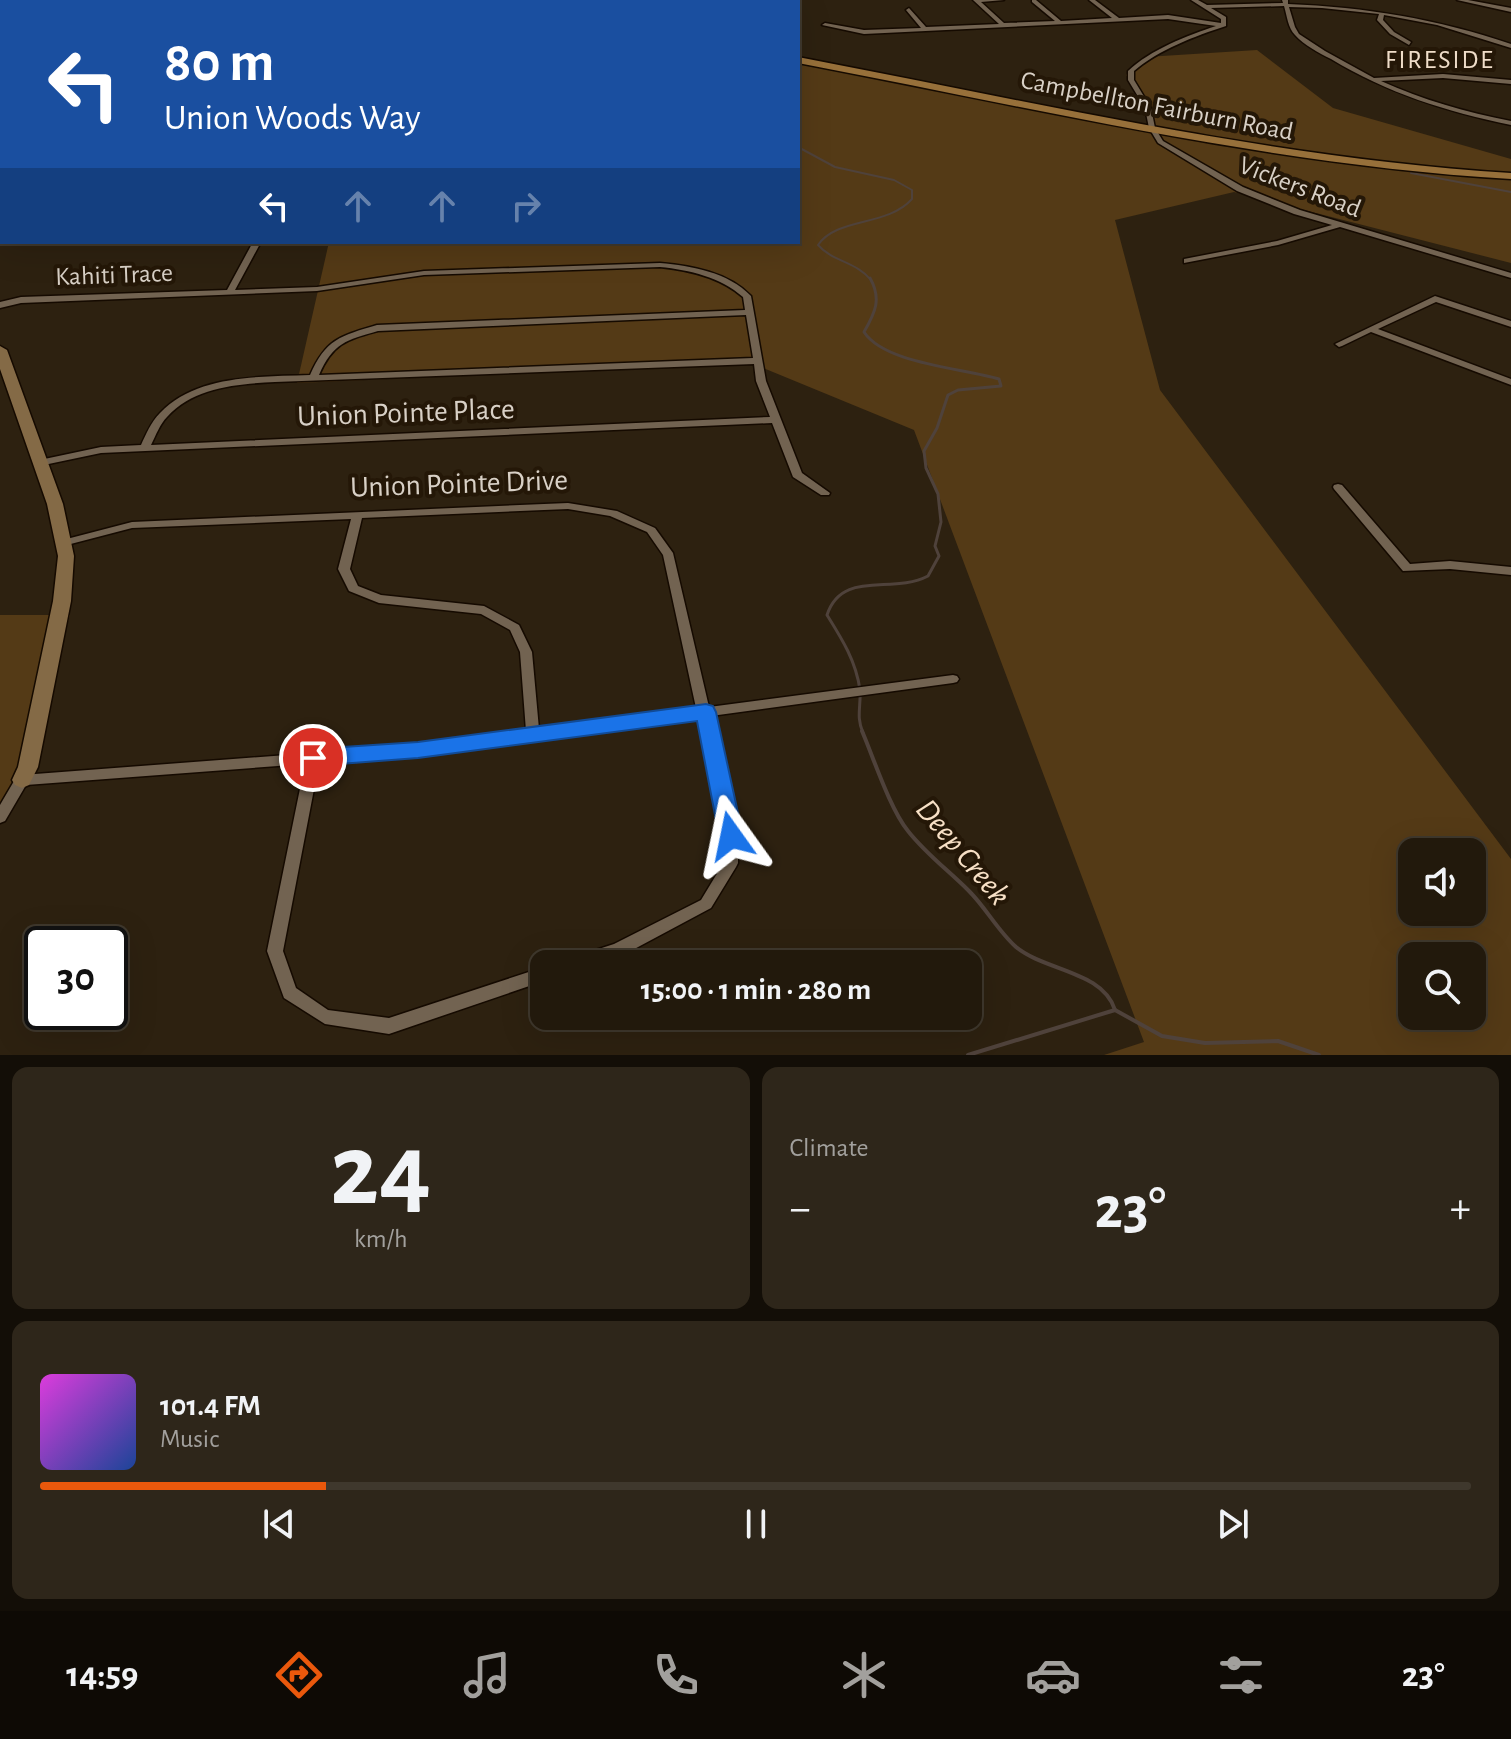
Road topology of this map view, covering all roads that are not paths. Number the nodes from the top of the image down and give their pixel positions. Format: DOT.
graph roads {
  1 [pos="977,0"];
  2 [pos="1001,0"];
  3 [pos="1026,0"];
  4 [pos="1036,0"];
  5 [pos="1092,0"];
  6 [pos="1194,0"];
  7 [pos="1460,0"];
  8 [pos="1286,2"];
  9 [pos="1206,7"];
  10 [pos="909,10"];
  11 [pos="1511,10"];
  12 [pos="1382,14"];
  13 [pos="1118,20"];
  14 [pos="1061,23"];
  15 [pos="825,25"];
  16 [pos="1003,25"];
  17 [pos="1222,26"];
  18 [pos="925,29"];
  19 [pos="1409,43"];
  20 [pos="1511,46"];
  21 [pos="800,58"];
  22 [pos="1373,80"];
  23 [pos="1511,82"];
  24 [pos="1460,113"];
  25 [pos="1450,122"];
  26 [pos="1511,123"];
  27 [pos="1152,125"];
  28 [pos="1511,173"];
  29 [pos="1340,225"];
  30 [pos="256,244"];
  31 [pos="1187,261"];
  32 [pos="1511,276"];
  33 [pos="229,293"];
  34 [pos="0,305"];
  35 [pos="750,312"];
  36 [pos="1511,324"];
  37 [pos="1371,329"];
  38 [pos="1339,344"];
  39 [pos="0,350"];
  40 [pos="757,361"];
  41 [pos="313,378"];
  42 [pos="1511,382"];
  43 [pos="777,420"];
  44 [pos="144,448"];
  45 [pos="39,463"];
  46 [pos="1338,487"];
  47 [pos="825,493"];
  48 [pos="357,515"];
  49 [pos="63,543"];
  50 [pos="1511,571"];
  51 [pos="953,679"];
  52 [pos="706,712"];
  53 [pos="533,735"];
  54 [pos="313,758"];
  55 [pos="22,780"];
  56 [pos="0,817"];
  57 [pos="616,950"];
  58 [pos="530,979"];
  1 -- 2 [label="street"];
  1 -- 16 [label="street"];
  3 -- 4 [label="street"];
  4 -- 14 [label="street"];
  5 -- 13 [label="street"];
  6 -- 9 [label="street"];
  7 -- 11 [label="street"];
  8 -- 9 [label="street"];
  8 -- 12 [label="street"];
  8 -- 22 [label="street"];
  9 -- 17 [label="street"];
  10 -- 18 [label="street"];
  12 -- 19 [label="street"];
  12 -- 20 [label="street"];
  13 -- 14 [label="street"];
  13 -- 17 [label="street"];
  14 -- 16 [label="street"];
  15 -- 18 [label="street"];
  16 -- 18 [label="street"];
  17 -- 27 [label="street, Vickers Road"];
  21 -- 27 [label="main road, Campbellton Fairburn Road"];
  22 -- 23 [label="street"];
  22 -- 24 [label="street"];
  24 -- 25 [label="street"];
  24 -- 26 [label="street"];
  27 -- 28 [label="main road, Campbellton Fairburn Road"];
  27 -- 29 [label="street, Vickers Road"];
  29 -- 31 [label="street"];
  29 -- 32 [label="street, Vickers Road"];
  30 -- 33 [label="street"];
  33 -- 34 [label="street, Kahiti Trace"];
  33 -- 35 [label="street, Kahiti Trace"];
  35 -- 40 [label="street"];
  35 -- 41 [label="street"];
  36 -- 37 [label="street"];
  37 -- 38 [label="street"];
  37 -- 42 [label="street"];
  39 -- 45 [label="street"];
  40 -- 41 [label="street"];
  40 -- 43 [label="street"];
  41 -- 44 [label="street"];
  43 -- 44 [label="street, Union Pointe Place"];
  43 -- 47 [label="street"];
  44 -- 45 [label="street, Union Pointe Place"];
  45 -- 49 [label="street"];
  46 -- 50 [label="street"];
  48 -- 49 [label="street, Union Pointe Drive"];
  48 -- 52 [label="street, Union Pointe Drive"];
  48 -- 53 [label="street"];
  49 -- 55 [label="street"];
  51 -- 52 [label="street"];
  52 -- 53 [label="street"];
  52 -- 57 [label="street, Union Pointe Drive"];
  53 -- 54 [label="street"];
  54 -- 55 [label="street"];
  54 -- 58 [label="street"];
  55 -- 56 [label="street"];
}
